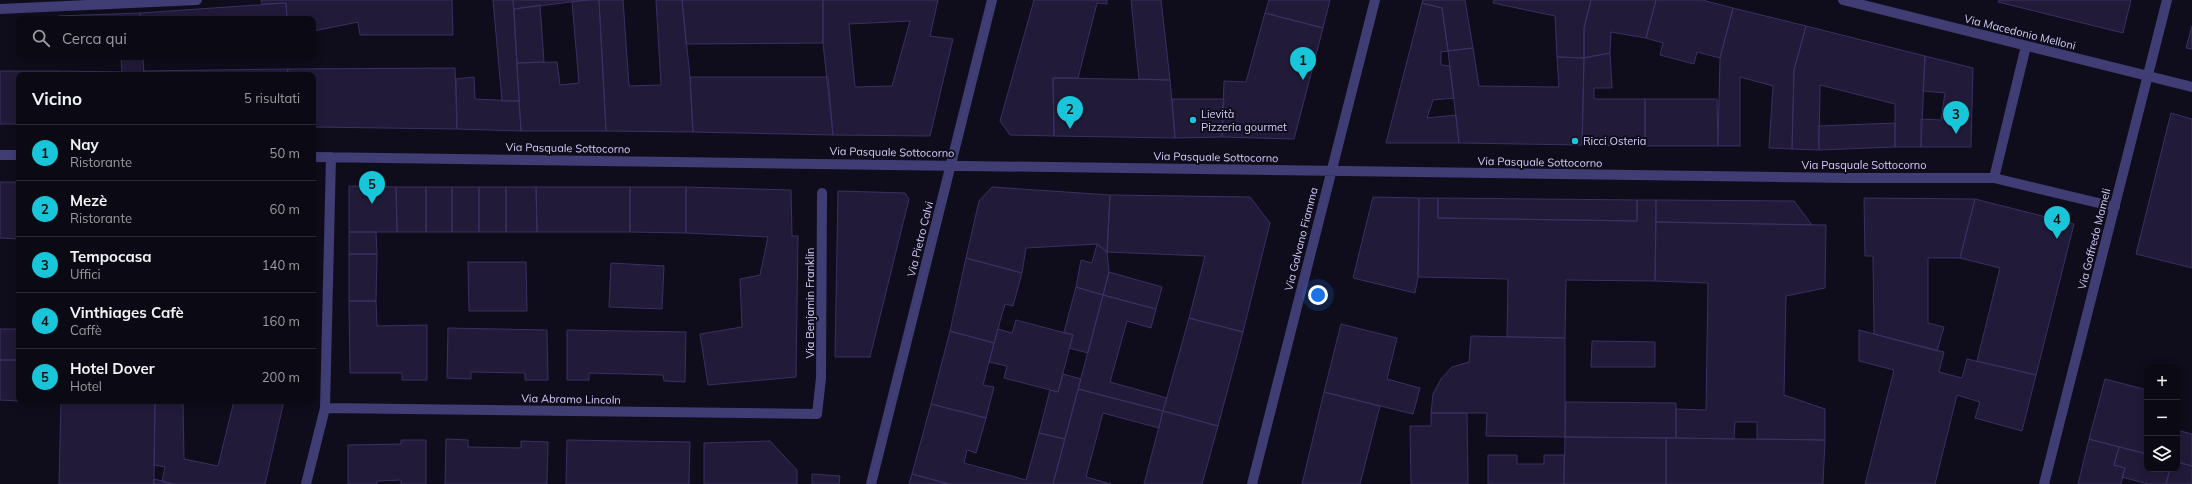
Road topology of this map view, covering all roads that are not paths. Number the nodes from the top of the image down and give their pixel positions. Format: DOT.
graph roads {
  1 [pos="198,0"];
  2 [pos="992,0"];
  3 [pos="1375,0"];
  4 [pos="1843,0"];
  5 [pos="2167,0"];
  6 [pos="0,9"];
  7 [pos="2026,46"];
  8 [pos="2149,76"];
  9 [pos="2192,87"];
  10 [pos="0,155"];
  11 [pos="16,155"];
  12 [pos="316,157"];
  13 [pos="332,157"];
  14 [pos="951,164"];
  15 [pos="1330,171"];
  16 [pos="1994,178"];
  17 [pos="822,193"];
  18 [pos="2115,207"];
  19 [pos="325,408"];
  20 [pos="817,414"];
  21 [pos="306,484"];
  22 [pos="871,484"];
  23 [pos="1252,484"];
  24 [pos="2044,484"];
  1 -- 6 [label="street"];
  2 -- 14 [label="street, Via Pietro Calvi"];
  3 -- 15 [label="street, Via Galvano Fiamma"];
  4 -- 7 [label="street, Via Macedonio Melloni"];
  5 -- 8 [label="street, Via Goffredo Mameli"];
  7 -- 8 [label="street, Via Macedonio Melloni"];
  7 -- 16 [label="street"];
  8 -- 9 [label="street, Via Macedonio Melloni"];
  8 -- 18 [label="street, Via Goffredo Mameli"];
  10 -- 11 [label="street"];
  12 -- 13 [label="street, Via Pasquale Sottocorno"];
  13 -- 14 [label="street, Via Pasquale Sottocorno"];
  13 -- 19 [label="street"];
  14 -- 15 [label="street, Via Pasquale Sottocorno"];
  14 -- 22 [label="street, Via Pietro Calvi"];
  15 -- 16 [label="street, Via Pasquale Sottocorno"];
  15 -- 23 [label="street, Via Galvano Fiamma"];
  16 -- 18 [label="street, Via Pasquale Sottocorno"];
  17 -- 20 [label="street, Via Benjamin Franklin"];
  18 -- 24 [label="street, Via Goffredo Mameli"];
  19 -- 20 [label="street, Via Abramo Lincoln"];
  19 -- 21 [label="street"];
}
